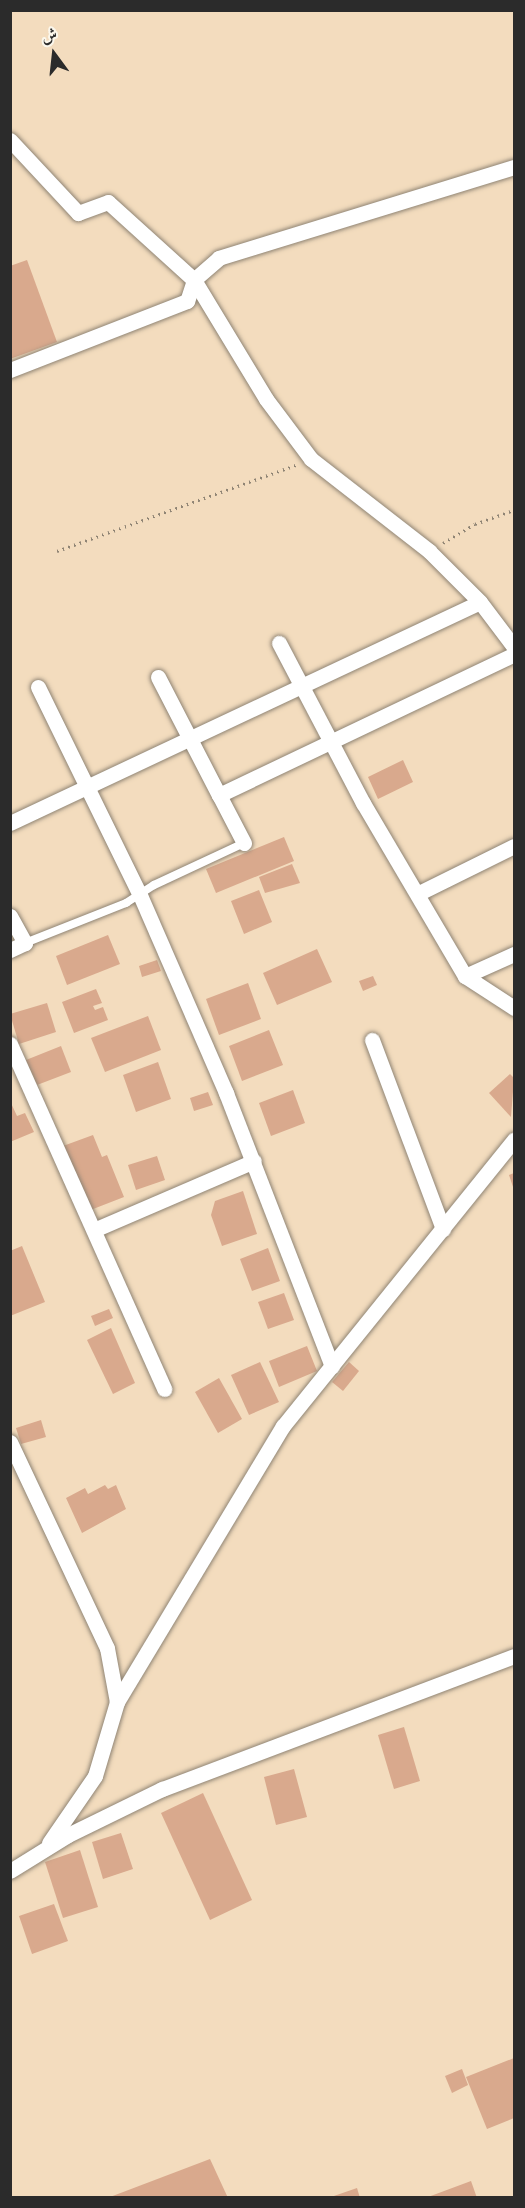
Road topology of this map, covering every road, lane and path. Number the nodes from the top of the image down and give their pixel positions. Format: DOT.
graph roads {
  1 [pos="10,140"];
  2 [pos="514,167"];
  3 [pos="194,280"];
  4 [pos="10,370"];
  5 [pos="311,459"];
  6 [pos="514,510"];
  7 [pos="57,551"];
  8 [pos="429,551"];
  9 [pos="480,602"];
  10 [pos="509,630"];
  11 [pos="279,643"];
  12 [pos="514,647"];
  13 [pos="514,654"];
  14 [pos="158,677"];
  15 [pos="303,686"];
  16 [pos="38,687"];
  17 [pos="332,739"];
  18 [pos="189,740"];
  19 [pos="86,788"];
  20 [pos="219,795"];
  21 [pos="10,824"];
  22 [pos="244,843"];
  23 [pos="514,846"];
  24 [pos="419,893"];
  25 [pos="140,895"];
  26 [pos="10,916"];
  27 [pos="18,947"];
  28 [pos="514,954"];
  29 [pos="465,976"];
  30 [pos="514,1008"];
  31 [pos="372,1040"];
  32 [pos="10,1044"];
  33 [pos="514,1140"];
  34 [pos="254,1161"];
  35 [pos="442,1229"];
  36 [pos="94,1230"];
  37 [pos="332,1366"];
  38 [pos="164,1389"];
  39 [pos="10,1442"];
  40 [pos="514,1656"];
  41 [pos="117,1702"];
  42 [pos="46,1848"];
  43 [pos="10,1870"];
  1 -- 3 [label="street"];
  2 -- 3 [label="street"];
  3 -- 4 [label="street"];
  3 -- 5 [label="street"];
  5 -- 7 [label="path"];
  5 -- 8 [label="street"];
  6 -- 8 [label="path"];
  8 -- 9 [label="street"];
  9 -- 10 [label="street"];
  9 -- 15 [label="street"];
  10 -- 12 [label="street"];
  11 -- 15 [label="street"];
  13 -- 17 [label="street"];
  14 -- 18 [label="street"];
  15 -- 17 [label="street"];
  15 -- 18 [label="street"];
  16 -- 19 [label="street"];
  17 -- 20 [label="street"];
  17 -- 24 [label="street"];
  18 -- 19 [label="street"];
  18 -- 20 [label="street"];
  19 -- 21 [label="street"];
  19 -- 25 [label="street"];
  20 -- 22 [label="street"];
  22 -- 25 [label="lane"];
  23 -- 24 [label="street"];
  24 -- 29 [label="street"];
  25 -- 27 [label="lane"];
  25 -- 34 [label="street"];
  26 -- 27 [label="street"];
  28 -- 29 [label="street"];
  29 -- 30 [label="street"];
  31 -- 35 [label="street"];
  32 -- 36 [label="street"];
  33 -- 35 [label="street"];
  34 -- 36 [label="street"];
  34 -- 37 [label="street"];
  35 -- 37 [label="street"];
  36 -- 38 [label="street"];
  37 -- 41 [label="street"];
  39 -- 41 [label="street"];
  40 -- 42 [label="street"];
  41 -- 42 [label="street"];
  42 -- 43 [label="street"];
}
